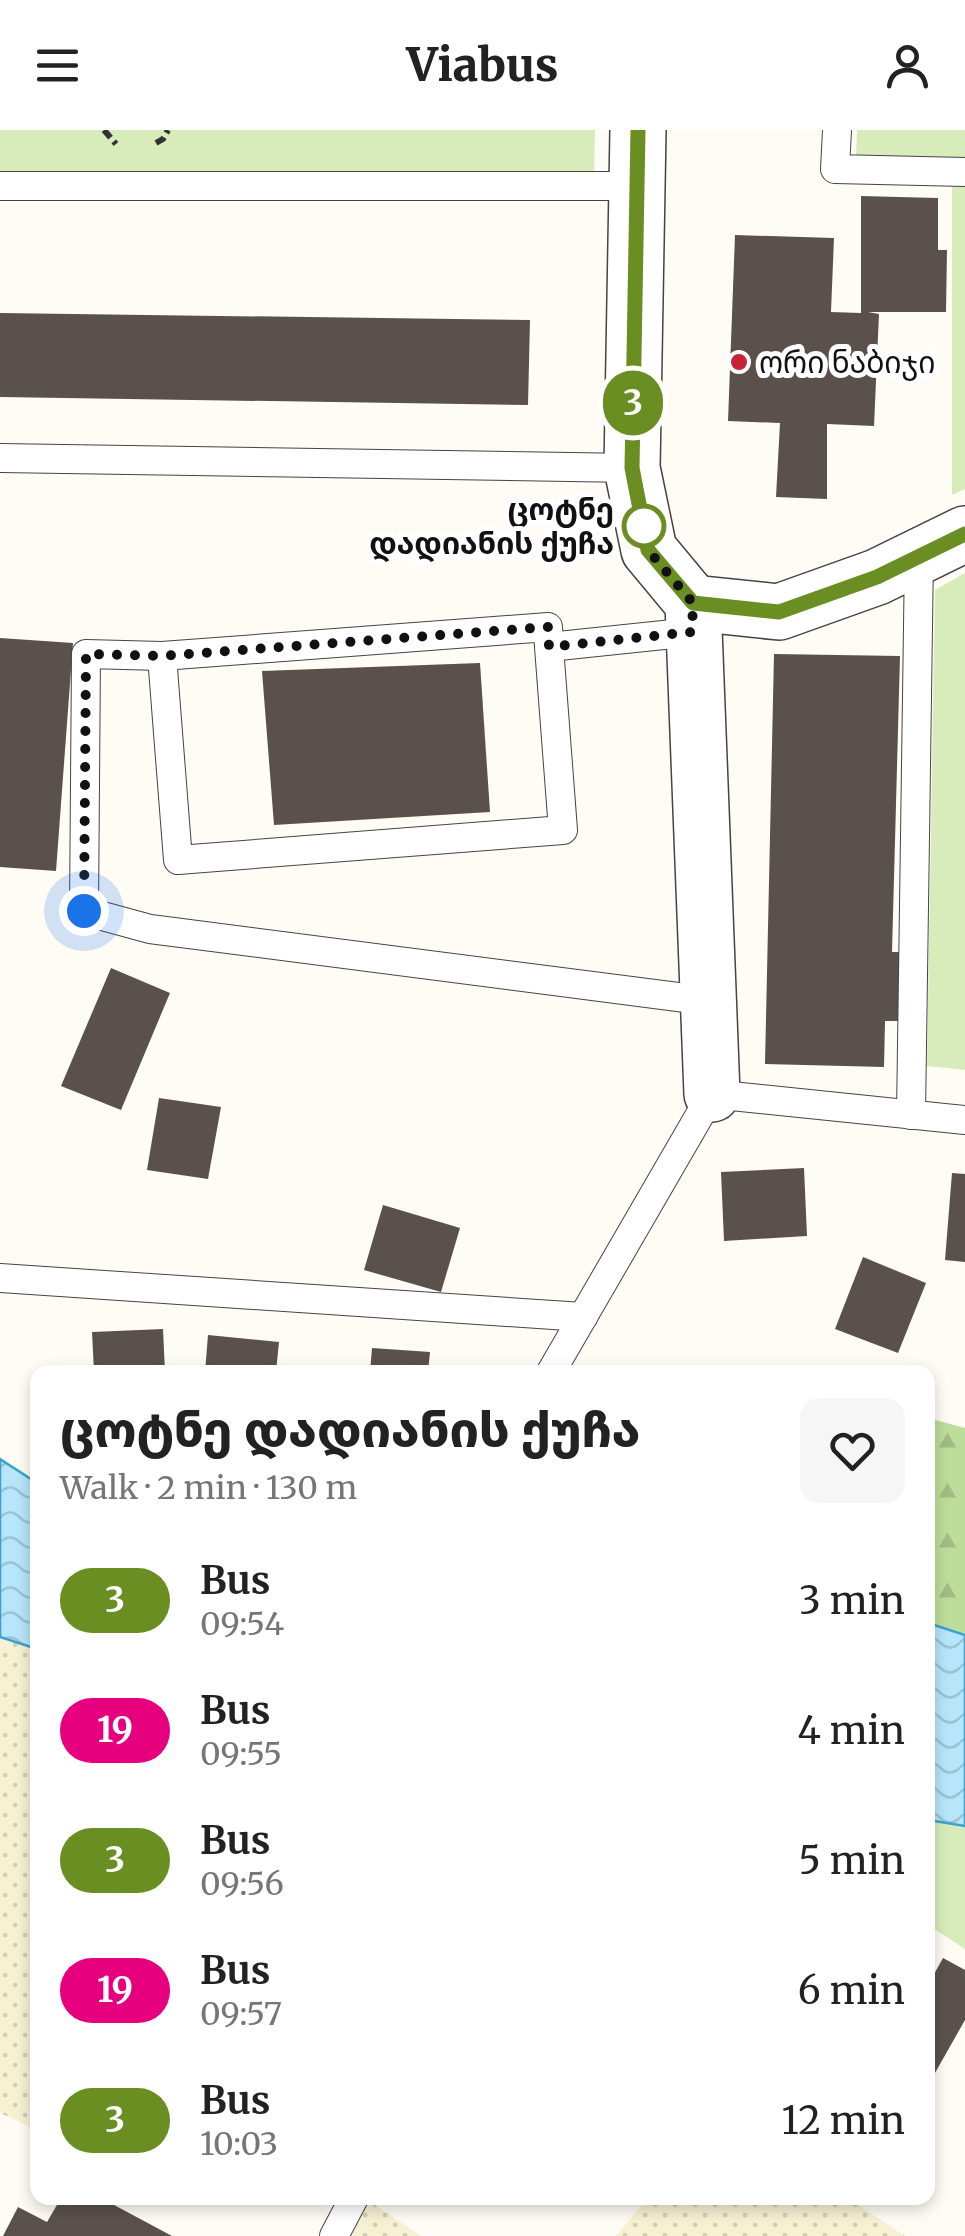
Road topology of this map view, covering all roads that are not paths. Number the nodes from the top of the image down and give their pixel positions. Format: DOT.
graph roads {
  1 [pos="638,130"];
  2 [pos="837,130"];
  3 [pos="965,172"];
  4 [pos="0,186"];
  5 [pos="636,186"];
  6 [pos="0,458"];
  7 [pos="632,468"];
  8 [pos="942,545"];
  9 [pos="693,618"];
  10 [pos="549,647"];
  11 [pos="162,656"];
  12 [pos="709,1001"];
  13 [pos="712,1094"];
  14 [pos="910,1114"];
  15 [pos="965,1120"];
  16 [pos="0,1278"];
  17 [pos="583,1317"];
  18 [pos="555,1365"];
  19 [pos="350,2205"];
  20 [pos="334,2236"];
  1 -- 5 [label="street"];
  2 -- 3 [label="lane"];
  4 -- 5 [label="lane"];
  5 -- 7 [label="street"];
  6 -- 7 [label="lane"];
  7 -- 9 [label="street"];
  8 -- 9 [label="street"];
  8 -- 14 [label="lane"];
  9 -- 10 [label="lane"];
  9 -- 12 [label="street"];
  10 -- 11 [label="lane"];
  10 -- 11 [label="lane"];
  11 -- 12 [label="lane"];
  12 -- 13 [label="street"];
  13 -- 14 [label="lane"];
  13 -- 17 [label="lane"];
  14 -- 15 [label="lane"];
  16 -- 17 [label="lane"];
  17 -- 18 [label="lane"];
  19 -- 20 [label="lane"];
}
